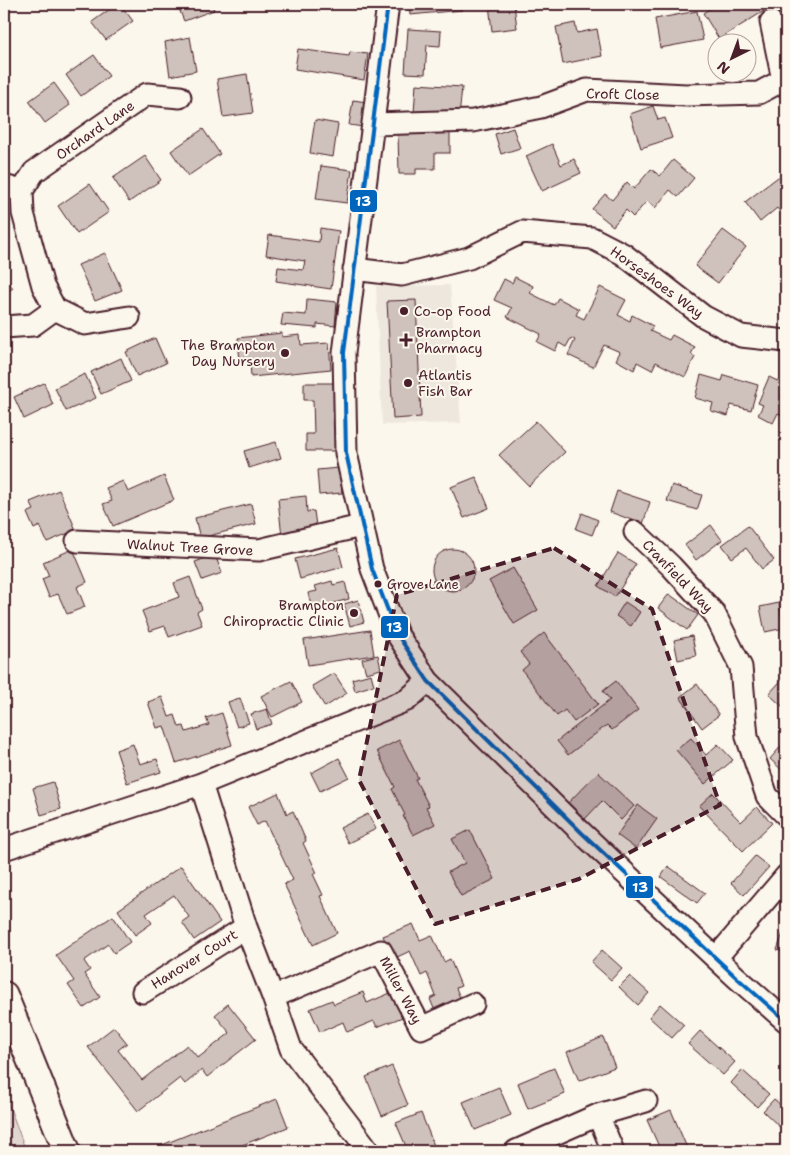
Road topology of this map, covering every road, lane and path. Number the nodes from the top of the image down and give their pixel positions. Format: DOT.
graph roads {
  1 [pos="388,4"];
  2 [pos="771,22"];
  3 [pos="180,97"];
  4 [pos="374,124"];
  5 [pos="13,189"];
  6 [pos="354,269"];
  7 [pos="55,309"];
  8 [pos="130,317"];
  9 [pos="4,327"];
  10 [pos="786,341"];
  11 [pos="361,526"];
  12 [pos="635,532"];
  13 [pos="77,541"];
  14 [pos="428,681"];
  15 [pos="201,784"];
  16 [pos="786,815"];
  17 [pos="4,849"];
  18 [pos="786,876"];
  19 [pos="246,927"];
  20 [pos="716,958"];
  21 [pos="142,992"];
  22 [pos="4,995"];
  23 [pos="274,996"];
  24 [pos="473,1004"];
  25 [pos="786,1021"];
  26 [pos="646,1101"];
  27 [pos="598,1115"];
  28 [pos="67,1151"];
  29 [pos="369,1151"];
  30 [pos="516,1151"];
  31 [pos="613,1151"];
  1 -- 4 [label="street"];
  2 -- 4 [label="street, Croft Close"];
  3 -- 5 [label="street, Orchard Lane"];
  4 -- 6 [label="street"];
  5 -- 7 [label="street, Orchard Lane"];
  6 -- 10 [label="street, Horseshoes Way"];
  6 -- 11 [label="street"];
  7 -- 8 [label="street"];
  7 -- 9 [label="street"];
  11 -- 13 [label="street, Walnut Tree Grove"];
  11 -- 14 [label="street"];
  12 -- 16 [label="street, Cranfield Way"];
  14 -- 15 [label="street"];
  14 -- 20 [label="street"];
  15 -- 17 [label="street"];
  15 -- 19 [label="street"];
  18 -- 20 [label="street"];
  19 -- 21 [label="street, Hanover Court"];
  19 -- 23 [label="street"];
  20 -- 25 [label="street"];
  22 -- 28 [label="main road"];
  23 -- 24 [label="street, Miller Way"];
  23 -- 29 [label="street"];
  26 -- 27 [label="street"];
  27 -- 30 [label="street"];
  27 -- 31 [label="street"];
}
